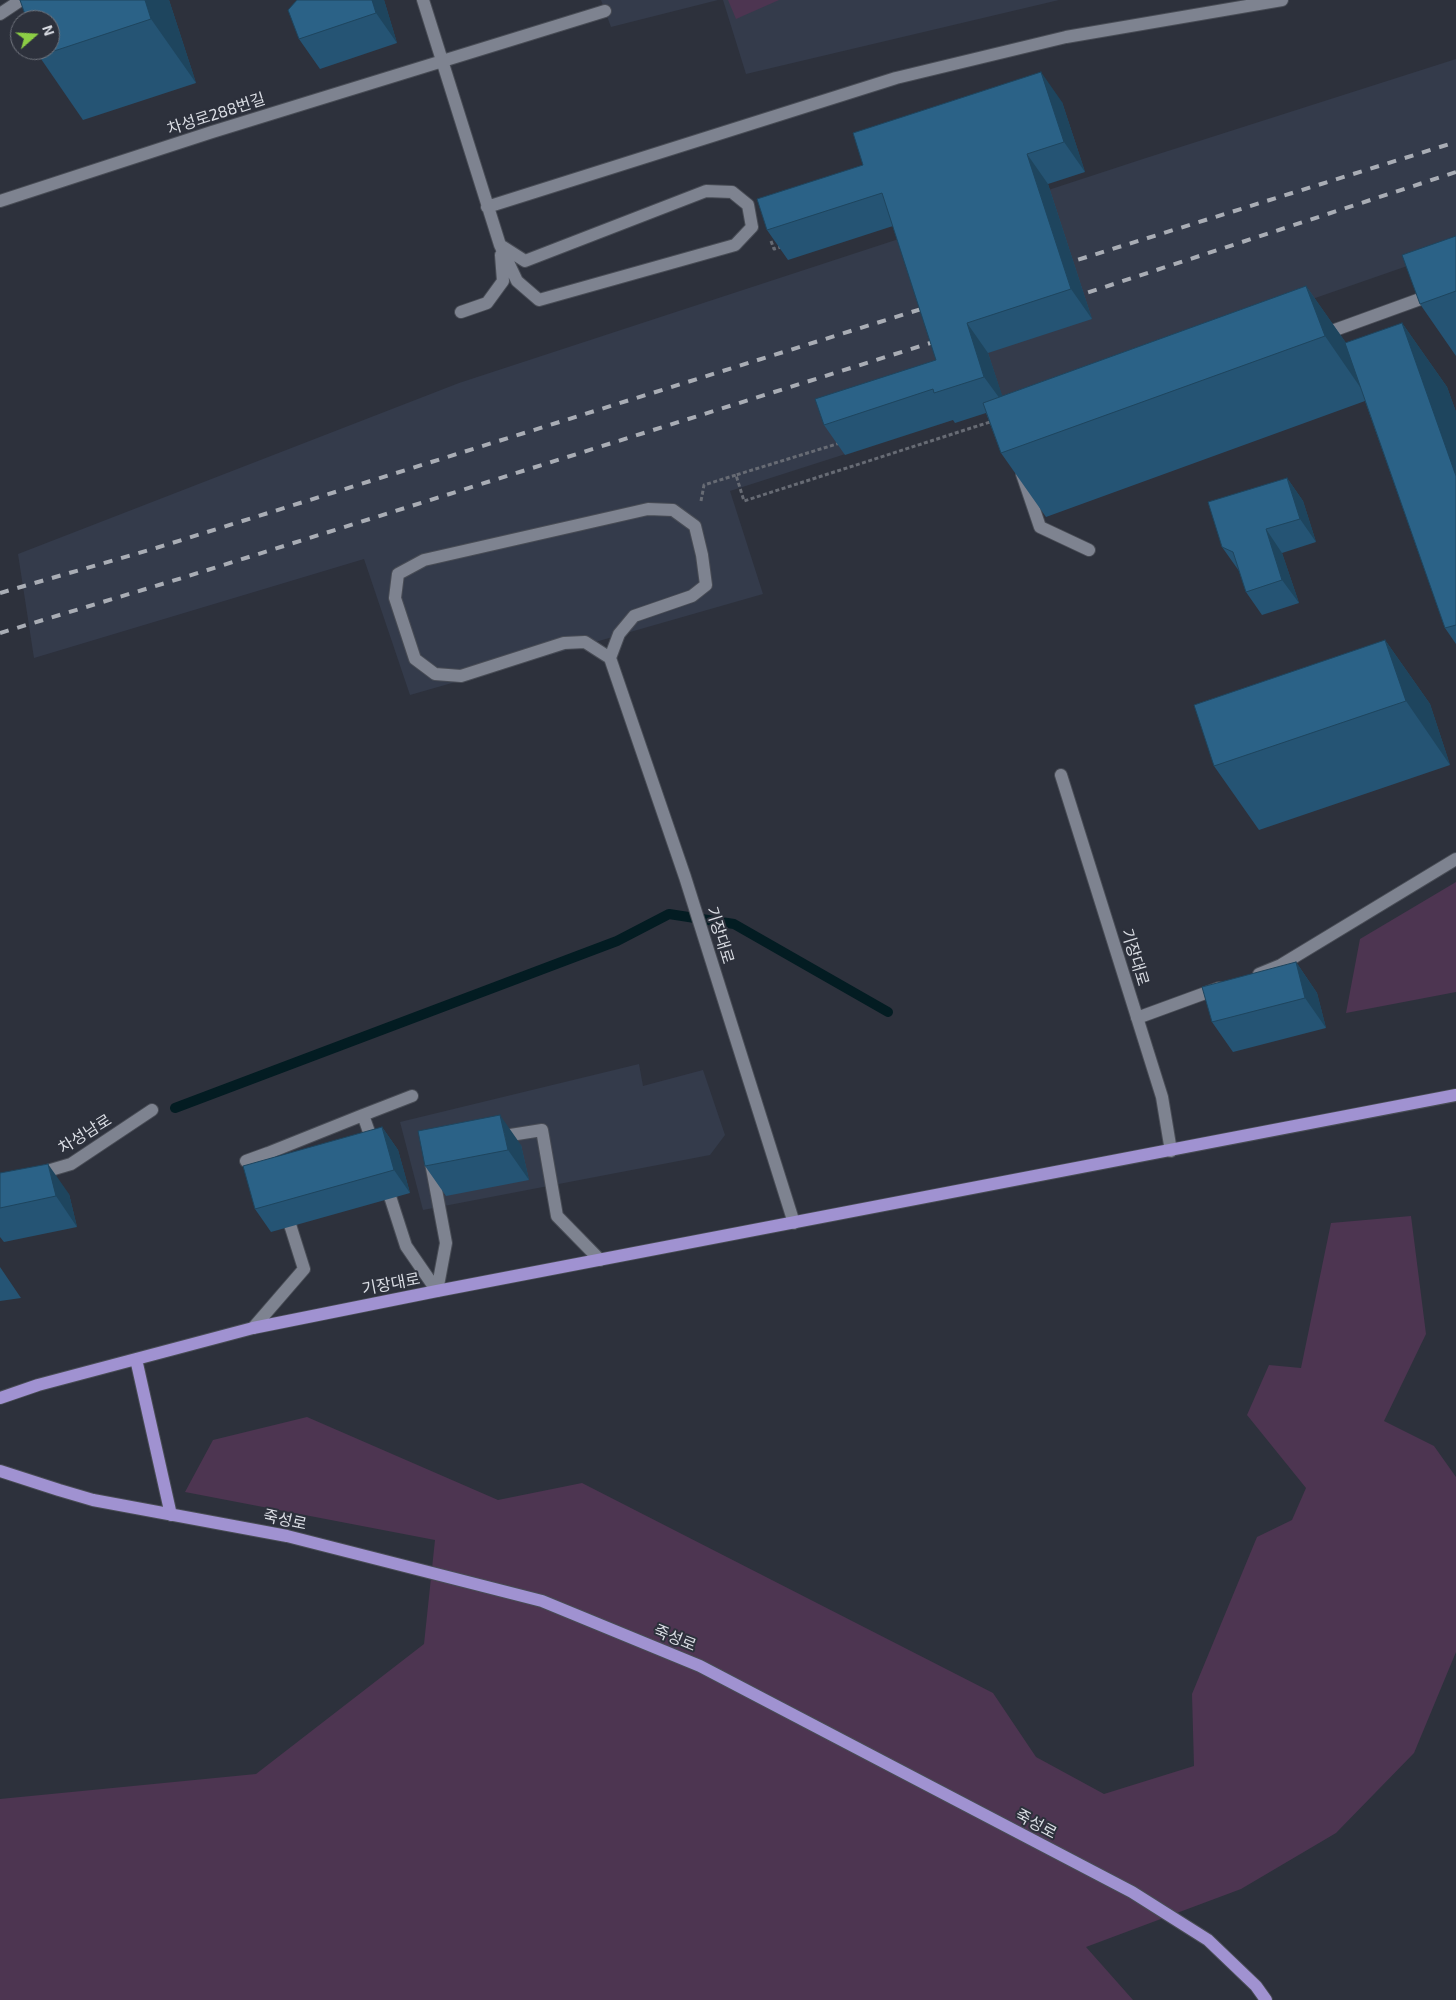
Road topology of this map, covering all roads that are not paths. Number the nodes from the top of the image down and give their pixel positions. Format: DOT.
graph roads {
  1 [pos="21,0"];
  2 [pos="423,0"];
  3 [pos="1282,0"];
  4 [pos="605,11"];
  5 [pos="0,14"];
  6 [pos="442,61"];
  7 [pos="0,201"];
  8 [pos="487,206"];
  9 [pos="500,245"];
  10 [pos="1456,286"];
  11 [pos="461,312"];
  12 [pos="1308,340"];
  13 [pos="1018,465"];
  14 [pos="1090,550"];
  15 [pos="610,658"];
  16 [pos="1060,775"];
  17 [pos="1456,859"];
  18 [pos="1245,979"];
  19 [pos="1227,985"];
  20 [pos="1137,1018"];
  21 [pos="1456,1095"];
  22 [pos="412,1096"];
  23 [pos="152,1110"];
  24 [pos="364,1115"];
  25 [pos="485,1140"];
  26 [pos="428,1149"];
  27 [pos="1171,1151"];
  28 [pos="268,1153"];
  29 [pos="378,1156"];
  30 [pos="246,1161"];
  31 [pos="383,1173"];
  32 [pos="21,1176"];
  33 [pos="277,1184"];
  34 [pos="282,1201"];
  35 [pos="794,1223"];
  36 [pos="600,1260"];
  37 [pos="437,1291"];
  38 [pos="253,1328"];
  39 [pos="136,1359"];
  40 [pos="0,1398"];
  41 [pos="0,1470"];
  42 [pos="171,1515"];
  43 [pos="1266,2000"];
  1 -- 5 [label="street"];
  2 -- 6 [label="street"];
  3 -- 8 [label="street"];
  4 -- 6 [label="street, 차성로288번길"];
  6 -- 7 [label="street, 차성로288번길"];
  6 -- 8 [label="street"];
  8 -- 9 [label="street"];
  9 -- 9 [label="street"];
  9 -- 11 [label="street"];
  10 -- 12 [label="street"];
  13 -- 14 [label="street"];
  15 -- 15 [label="street"];
  15 -- 35 [label="street, 기장대로"];
  16 -- 20 [label="street, 기장대로"];
  17 -- 18 [label="street"];
  19 -- 20 [label="street"];
  20 -- 27 [label="street, 기장대로"];
  21 -- 27 [label="main road, 기장대로"];
  22 -- 24 [label="street"];
  23 -- 32 [label="street, 차성남로"];
  24 -- 28 [label="street"];
  24 -- 29 [label="street"];
  25 -- 36 [label="street"];
  26 -- 37 [label="street"];
  27 -- 35 [label="main road, 기장대로"];
  28 -- 30 [label="street"];
  28 -- 33 [label="street"];
  31 -- 37 [label="street"];
  34 -- 38 [label="street"];
  35 -- 36 [label="main road, 기장대로"];
  36 -- 37 [label="main road, 기장대로"];
  37 -- 38 [label="main road, 기장대로"];
  38 -- 39 [label="main road, 기장대로"];
  39 -- 40 [label="main road, 기장대로"];
  39 -- 42 [label="main road"];
  41 -- 42 [label="main road, 죽성로"];
  42 -- 43 [label="main road, 죽성로"];
}
